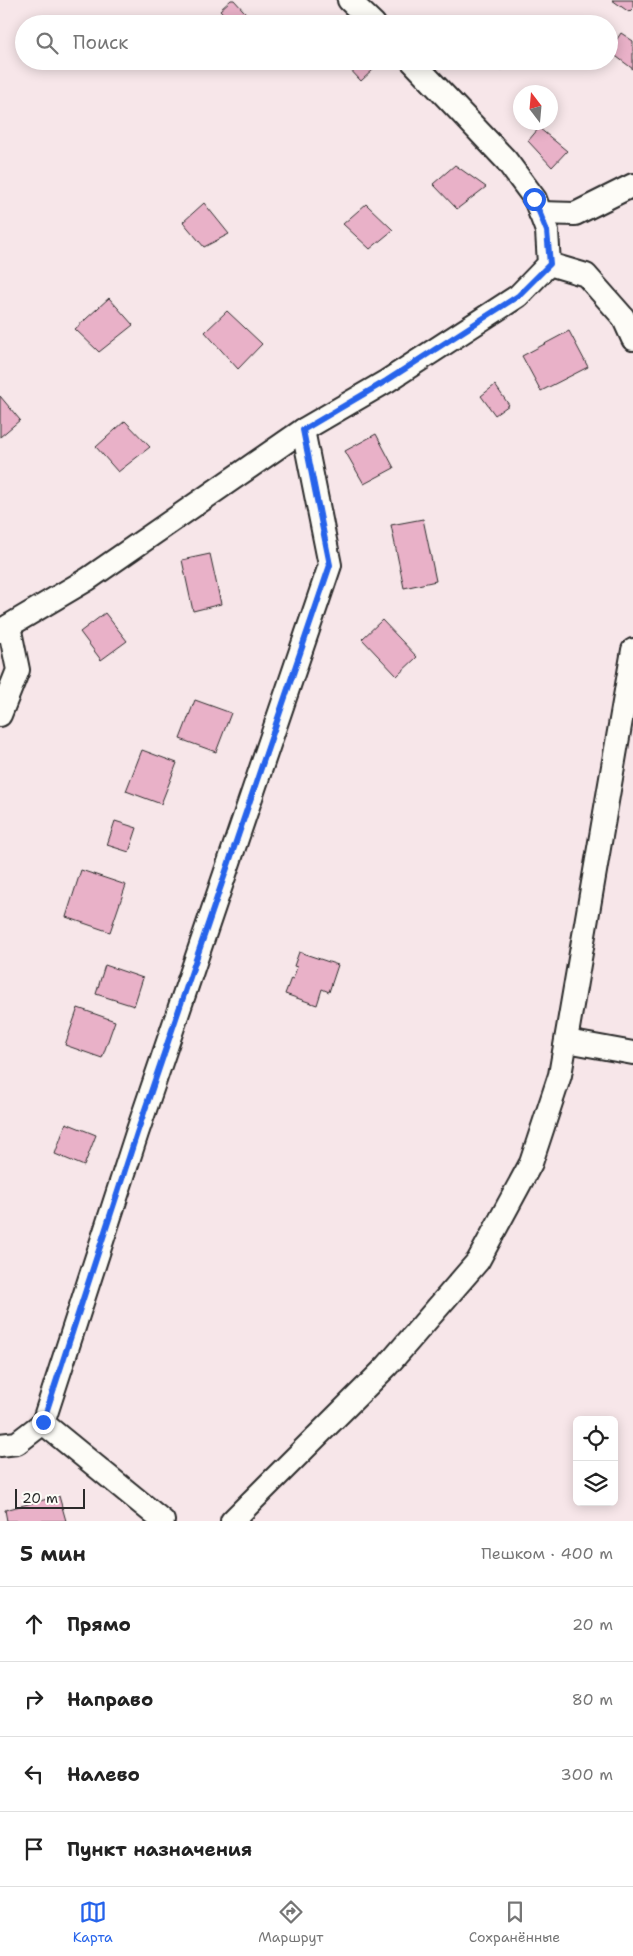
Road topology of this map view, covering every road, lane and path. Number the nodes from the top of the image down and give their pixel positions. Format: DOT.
graph roads {
  1 [pos="349,0"];
  2 [pos="365,15"];
  3 [pos="421,70"];
  4 [pos="633,186"];
  5 [pos="540,213"];
  6 [pos="550,264"];
  7 [pos="633,338"];
  8 [pos="303,430"];
  9 [pos="5,628"];
  10 [pos="633,650"];
  11 [pos="0,715"];
  12 [pos="567,1041"];
  13 [pos="633,1053"];
  14 [pos="43,1422"];
  15 [pos="0,1445"];
  16 [pos="163,1521"];
  17 [pos="232,1521"];
  1 -- 2 [label="street"];
  3 -- 5 [label="street"];
  4 -- 5 [label="street"];
  5 -- 6 [label="street"];
  6 -- 7 [label="street"];
  6 -- 8 [label="street"];
  8 -- 9 [label="street"];
  8 -- 14 [label="street"];
  9 -- 11 [label="street"];
  10 -- 12 [label="street"];
  12 -- 13 [label="street"];
  12 -- 17 [label="street"];
  14 -- 15 [label="street"];
  14 -- 16 [label="street"];
}
